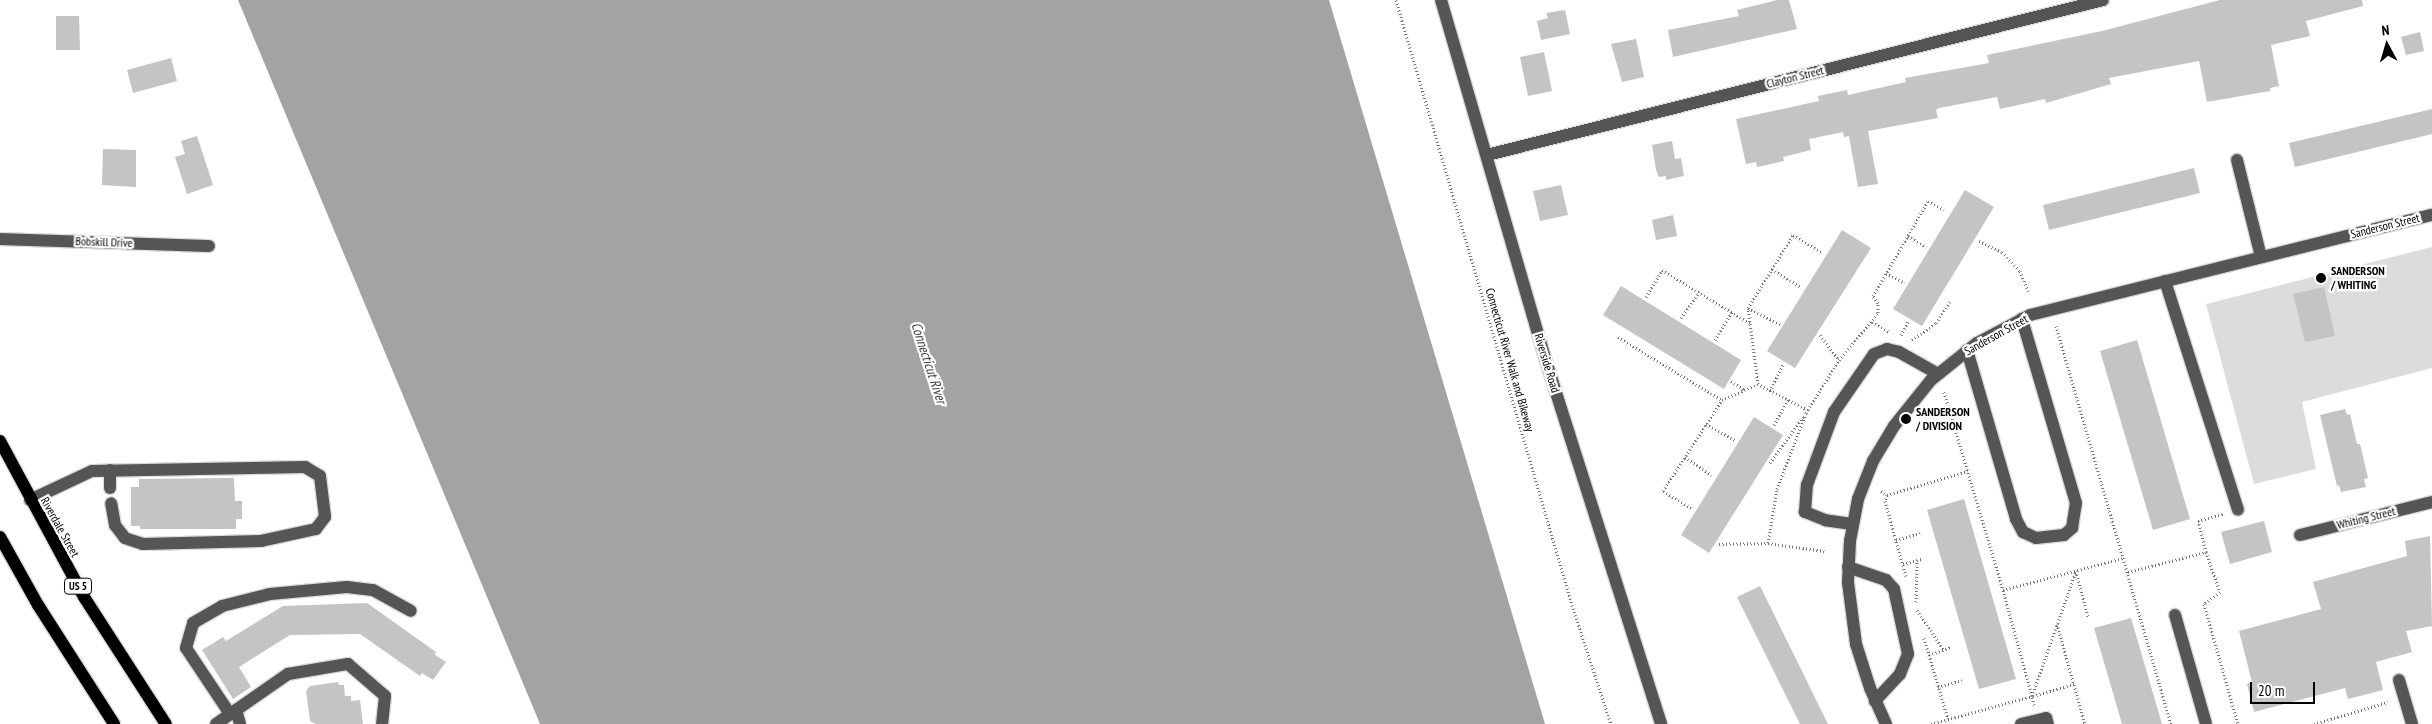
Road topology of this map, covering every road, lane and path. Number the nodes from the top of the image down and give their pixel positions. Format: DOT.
graph roads {
  1 [pos="1396,0"];
  2 [pos="1441,0"];
  3 [pos="2103,0"];
  4 [pos="1487,155"];
  5 [pos="2237,160"];
  6 [pos="1944,210"];
  7 [pos="2432,214"];
  8 [pos="1908,236"];
  9 [pos="0,239"];
  10 [pos="1979,242"];
  11 [pos="209,246"];
  12 [pos="1926,247"];
  13 [pos="1821,252"];
  14 [pos="2261,257"];
  15 [pos="1772,269"];
  16 [pos="1886,273"];
  17 [pos="2165,281"];
  18 [pos="1905,283"];
  19 [pos="1800,287"];
  20 [pos="2028,291"];
  21 [pos="1698,292"];
  22 [pos="1646,297"];
  23 [pos="1951,300"];
  24 [pos="1748,308"];
  25 [pos="2050,309"];
  26 [pos="1732,312"];
  27 [pos="1681,318"];
  28 [pos="2022,319"];
  29 [pos="1908,322"];
  30 [pos="1750,324"];
  31 [pos="1780,324"];
  32 [pos="1820,335"];
  33 [pos="1618,337"];
  34 [pos="1900,338"];
  35 [pos="1715,340"];
  36 [pos="1908,343"];
  37 [pos="1967,350"];
  38 [pos="1839,360"];
  39 [pos="1783,364"];
  40 [pos="1938,374"];
  41 [pos="1731,381"];
  42 [pos="1758,384"];
  43 [pos="1943,389"];
  44 [pos="1745,390"];
  45 [pos="1770,391"];
  46 [pos="1722,400"];
  47 [pos="1788,400"];
  48 [pos="1807,412"];
  49 [pos="1706,424"];
  50 [pos="1774,425"];
  51 [pos="1735,440"];
  52 [pos="0,441"];
  53 [pos="1685,457"];
  54 [pos="1770,464"];
  55 [pos="110,470"];
  56 [pos="1968,471"];
  57 [pos="1712,475"];
  58 [pos="110,488"];
  59 [pos="1881,491"];
  60 [pos="30,500"];
  61 [pos="2432,502"];
  62 [pos="111,503"];
  63 [pos="1690,508"];
  64 [pos="2238,510"];
  65 [pos="1852,524"];
  66 [pos="1920,533"];
  67 [pos="2300,535"];
  68 [pos="0,537"];
  69 [pos="1896,540"];
  70 [pos="1768,543"];
  71 [pos="1719,544"];
  72 [pos="1824,551"];
  73 [pos="2206,552"];
  74 [pos="2123,558"];
  75 [pos="1922,559"];
  76 [pos="1917,560"];
  77 [pos="1903,564"];
  78 [pos="1848,567"];
  79 [pos="2076,571"];
  80 [pos="2128,572"];
  81 [pos="2003,590"];
  82 [pos="411,611"];
  83 [pos="2175,616"];
  84 [pos="2088,617"];
  85 [pos="2057,624"];
  86 [pos="1951,647"];
  87 [pos="1944,650"];
  88 [pos="1929,656"];
  89 [pos="1962,680"];
  90 [pos="2399,680"];
  91 [pos="2074,684"];
  92 [pos="1938,687"];
  93 [pos="2032,696"];
  94 [pos="2404,697"];
  95 [pos="1875,701"];
  96 [pos="233,712"];
  97 [pos="114,724"];
  98 [pos="166,724"];
  99 [pos="216,724"];
  100 [pos="240,724"];
  101 [pos="382,724"];
  102 [pos="1611,724"];
  103 [pos="1661,724"];
  104 [pos="1886,724"];
  105 [pos="1931,724"];
  106 [pos="2021,724"];
  107 [pos="2048,724"];
  108 [pos="2085,724"];
  109 [pos="2171,724"];
  110 [pos="2206,724"];
  111 [pos="2238,724"];
  112 [pos="2314,724"];
  113 [pos="2412,724"];
  1 -- 102 [label="path, Connecticut River Walk and Bikeway"];
  2 -- 4 [label="street, Riverside Road"];
  3 -- 4 [label="street, Clayton Street"];
  4 -- 103 [label="street, Riverside Road"];
  5 -- 14 [label="street"];
  6 -- 8 [label="path"];
  7 -- 14 [label="street, Sanderson Street"];
  8 -- 12 [label="path"];
  8 -- 16 [label="path"];
  9 -- 11 [label="street, Bobskill Drive"];
  10 -- 20 [label="path"];
  13 -- 15 [label="path"];
  14 -- 17 [label="street, Sanderson Street"];
  15 -- 19 [label="path"];
  15 -- 24 [label="path"];
  16 -- 18 [label="path"];
  16 -- 38 [label="path"];
  17 -- 25 [label="street, Sanderson Street"];
  17 -- 64 [label="street"];
  21 -- 22 [label="path"];
  21 -- 26 [label="path"];
  21 -- 27 [label="path"];
  23 -- 36 [label="path"];
  24 -- 30 [label="path"];
  24 -- 31 [label="path"];
  25 -- 28 [label="street, Sanderson Street"];
  25 -- 74 [label="path"];
  26 -- 30 [label="path"];
  26 -- 35 [label="path"];
  28 -- 37 [label="street, Sanderson Street"];
  28 -- 37 [label="street"];
  29 -- 34 [label="path"];
  30 -- 42 [label="path"];
  32 -- 38 [label="path"];
  33 -- 46 [label="path"];
  37 -- 40 [label="street, Sanderson Street"];
  38 -- 48 [label="path"];
  39 -- 45 [label="path"];
  40 -- 65 [label="street, Sanderson Street"];
  40 -- 65 [label="street"];
  41 -- 44 [label="path"];
  42 -- 44 [label="path"];
  42 -- 45 [label="path"];
  43 -- 56 [label="path"];
  44 -- 46 [label="path"];
  45 -- 47 [label="path"];
  46 -- 49 [label="path"];
  47 -- 48 [label="path"];
  47 -- 50 [label="path"];
  48 -- 54 [label="path"];
  48 -- 70 [label="path"];
  49 -- 51 [label="path"];
  49 -- 53 [label="path"];
  52 -- 60 [label="main road, Riverdale Street / US 5"];
  53 -- 57 [label="path"];
  53 -- 63 [label="path"];
  55 -- 58 [label="street"];
  55 -- 60 [label="street"];
  55 -- 62 [label="street"];
  56 -- 59 [label="path"];
  56 -- 81 [label="path"];
  60 -- 98 [label="main road, Riverdale Street / US 5"];
  61 -- 67 [label="street, Whiting Street"];
  64 -- 73 [label="path"];
  65 -- 78 [label="street, Sanderson Street"];
  66 -- 69 [label="path"];
  68 -- 97 [label="main road"];
  70 -- 71 [label="path"];
  70 -- 72 [label="path"];
  73 -- 80 [label="path"];
  73 -- 111 [label="path"];
  74 -- 79 [label="path"];
  74 -- 80 [label="path"];
  75 -- 76 [label="path"];
  76 -- 77 [label="path"];
  76 -- 87 [label="path"];
  78 -- 95 [label="street, Sanderson Street"];
  78 -- 95 [label="street"];
  79 -- 81 [label="path"];
  79 -- 84 [label="path"];
  79 -- 85 [label="path"];
  80 -- 109 [label="path"];
  81 -- 93 [label="path"];
  82 -- 96 [label="street"];
  83 -- 110 [label="street"];
  85 -- 91 [label="path"];
  85 -- 93 [label="path"];
  86 -- 87 [label="path"];
  87 -- 88 [label="path"];
  89 -- 92 [label="path"];
  90 -- 94 [label="street"];
  91 -- 93 [label="path"];
  91 -- 108 [label="path"];
  93 -- 105 [label="path"];
  94 -- 112 [label="path"];
  94 -- 113 [label="street"];
  95 -- 104 [label="street, Sanderson Street"];
  96 -- 99 [label="street"];
  96 -- 100 [label="street"];
  96 -- 101 [label="street"];
  106 -- 107 [label="street"];
}
